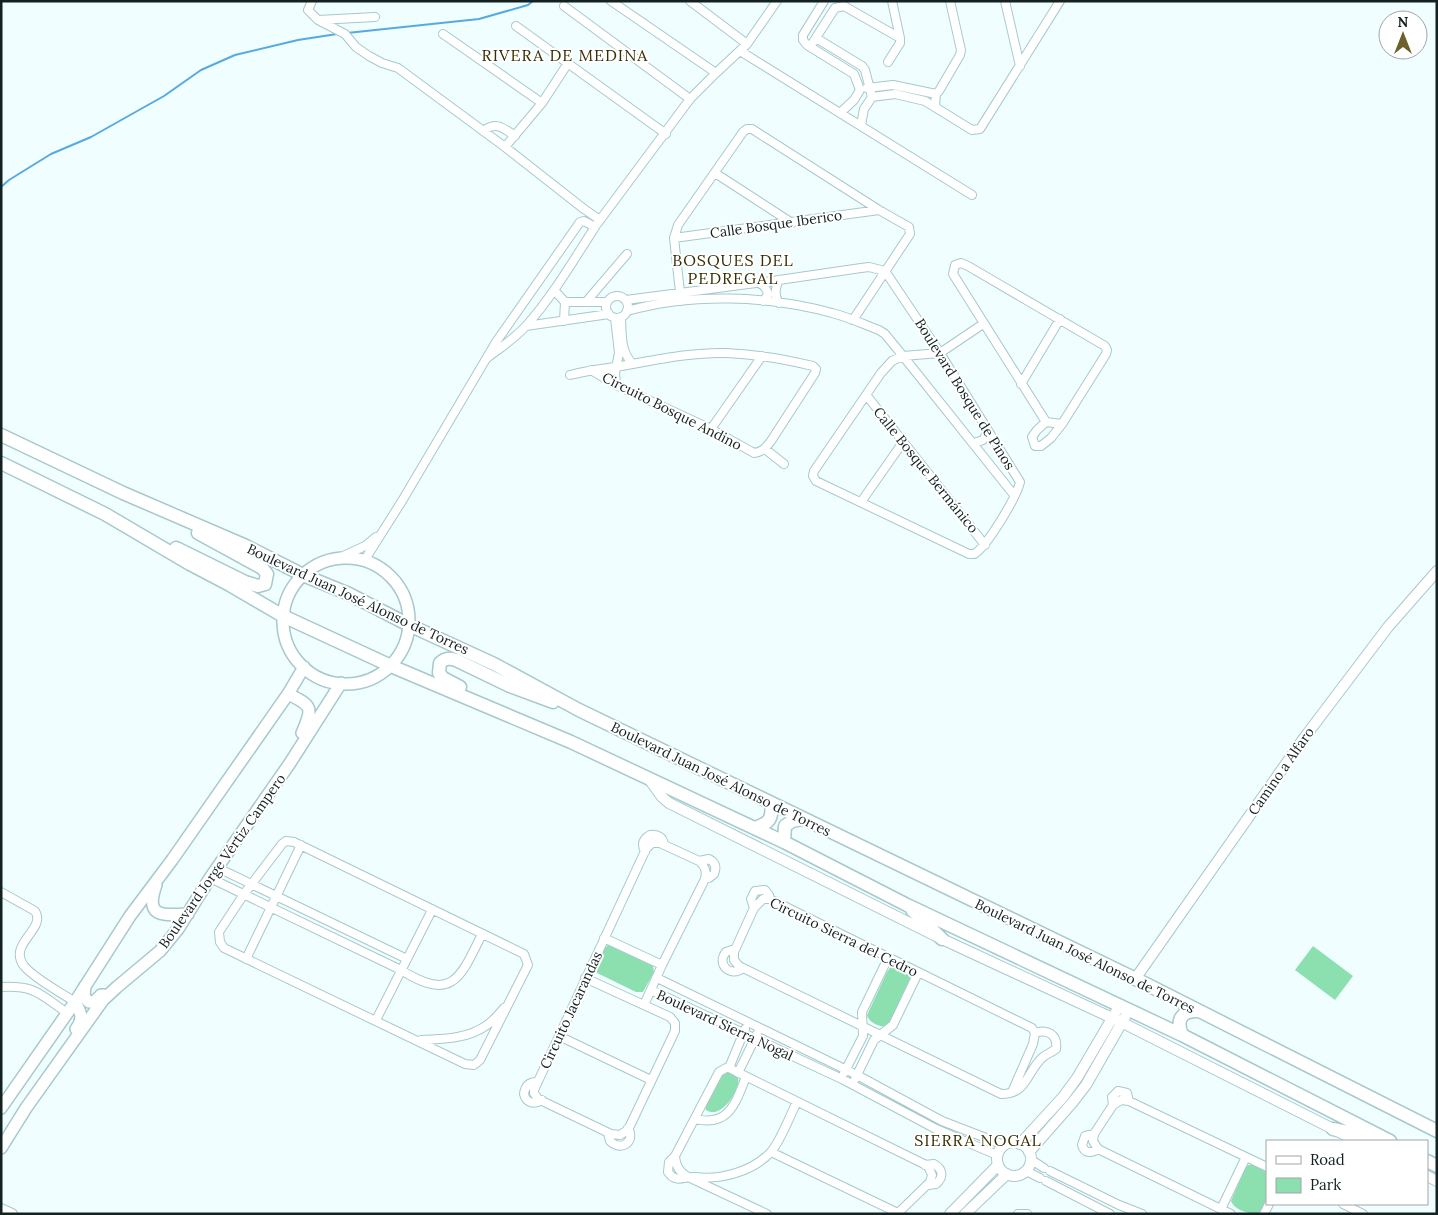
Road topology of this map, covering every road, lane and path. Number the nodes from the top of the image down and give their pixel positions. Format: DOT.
graph roads {
  1 [pos="312,1"];
  2 [pos="611,1"];
  3 [pos="690,1"];
  4 [pos="776,1"];
  5 [pos="824,1"];
  6 [pos="892,1"];
  7 [pos="950,1"];
  8 [pos="1005,1"];
  9 [pos="1060,1"];
  10 [pos="564,6"];
  11 [pos="375,17"];
  12 [pos="318,20"];
  13 [pos="516,26"];
  14 [pos="443,34"];
  15 [pos="816,38"];
  16 [pos="900,38"];
  17 [pos="747,44"];
  18 [pos="810,47"];
  19 [pos="740,51"];
  20 [pos="888,62"];
  21 [pos="568,63"];
  22 [pos="1020,66"];
  23 [pos="716,73"];
  24 [pos="870,88"];
  25 [pos="860,90"];
  26 [pos="936,94"];
  27 [pos="872,97"];
  28 [pos="690,100"];
  29 [pos="542,103"];
  30 [pos="935,107"];
  31 [pos="840,113"];
  32 [pos="861,125"];
  33 [pos="483,131"];
  34 [pos="666,134"];
  35 [pos="515,136"];
  36 [pos="505,147"];
  37 [pos="715,173"];
  38 [pos="972,195"];
  39 [pos="879,210"];
  40 [pos="600,220"];
  41 [pos="792,222"];
  42 [pos="595,227"];
  43 [pos="674,238"];
  44 [pos="627,254"];
  45 [pos="885,271"];
  46 [pos="779,280"];
  47 [pos="603,282"];
  48 [pos="760,283"];
  49 [pos="554,290"];
  50 [pos="614,296"];
  51 [pos="680,297"];
  52 [pos="626,300"];
  53 [pos="763,301"];
  54 [pos="566,302"];
  55 [pos="586,302"];
  56 [pos="607,302"];
  57 [pos="779,303"];
  58 [pos="618,315"];
  59 [pos="1060,319"];
  60 [pos="853,320"];
  61 [pos="564,321"];
  62 [pos="983,324"];
  63 [pos="526,326"];
  64 [pos="940,353"];
  65 [pos="762,356"];
  66 [pos="903,356"];
  67 [pos="486,358"];
  68 [pos="632,363"];
  69 [pos="616,367"];
  70 [pos="592,370"];
  71 [pos="570,375"];
  72 [pos="1021,384"];
  73 [pos="616,385"];
  74 [pos="867,396"];
  75 [pos="1046,422"];
  76 [pos="1062,424"];
  77 [pos="711,430"];
  78 [pos="988,432"];
  79 [pos="1,436"];
  80 [pos="903,442"];
  81 [pos="974,443"];
  82 [pos="765,449"];
  83 [pos="1,463"];
  84 [pos="784,464"];
  85 [pos="1014,495"];
  86 [pos="861,502"];
  87 [pos="149,504"];
  88 [pos="382,531"];
  89 [pos="134,532"];
  90 [pos="986,544"];
  91 [pos="341,557"];
  92 [pos="364,561"];
  93 [pos="1437,571"];
  94 [pos="303,575"];
  95 [pos="283,616"];
  96 [pos="409,624"];
  97 [pos="391,666"];
  98 [pos="304,667"];
  99 [pos="341,683"];
  100 [pos="288,694"];
  101 [pos="579,710"];
  102 [pos="519,720"];
  103 [pos="290,763"];
  104 [pos="649,778"];
  105 [pos="772,804"];
  106 [pos="802,819"];
  107 [pos="755,828"];
  108 [pos="784,842"];
  109 [pos="301,846"];
  110 [pos="218,868"];
  111 [pos="159,877"];
  112 [pos="210,878"];
  113 [pos="251,884"];
  114 [pos="1,892"];
  115 [pos="244,894"];
  116 [pos="277,896"];
  117 [pos="907,905"];
  118 [pos="271,908"];
  119 [pos="432,910"];
  120 [pos="188,914"];
  121 [pos="482,934"];
  122 [pos="604,938"];
  123 [pos="942,939"];
  124 [pos="735,949"];
  125 [pos="888,958"];
  126 [pos="246,959"];
  127 [pos="407,959"];
  128 [pos="662,965"];
  129 [pos="742,968"];
  130 [pos="401,970"];
  131 [pos="918,973"];
  132 [pos="40,978"];
  133 [pos="585,978"];
  134 [pos="657,978"];
  135 [pos="1134,979"];
  136 [pos="86,984"];
  137 [pos="1,987"];
  138 [pos="32,989"];
  139 [pos="651,990"];
  140 [pos="685,992"];
  141 [pos="108,995"];
  142 [pos="702,1000"];
  143 [pos="75,1002"];
  144 [pos="509,1003"];
  145 [pos="680,1004"];
  146 [pos="644,1005"];
  147 [pos="1125,1007"];
  148 [pos="696,1011"];
  149 [pos="1197,1011"];
  150 [pos="67,1013"];
  151 [pos="1112,1018"];
  152 [pos="376,1020"];
  153 [pos="748,1022"];
  154 [pos="1122,1023"];
  155 [pos="862,1026"];
  156 [pos="760,1028"];
  157 [pos="744,1033"];
  158 [pos="1035,1033"];
  159 [pos="881,1035"];
  160 [pos="1182,1035"];
  161 [pos="559,1036"];
  162 [pos="754,1038"];
  163 [pos="418,1040"];
  164 [pos="64,1055"];
  165 [pos="729,1068"];
  166 [pos="846,1070"];
  167 [pos="738,1073"];
  168 [pos="857,1075"];
  169 [pos="746,1077"];
  170 [pos="842,1079"];
  171 [pos="651,1080"];
  172 [pos="852,1085"];
  173 [pos="1012,1092"];
  174 [pos="797,1102"];
  175 [pos="2,1105"];
  176 [pos="26,1108"];
  177 [pos="695,1119"];
  178 [pos="1333,1129"];
  179 [pos="1437,1131"];
  180 [pos="1094,1134"];
  181 [pos="1,1136"];
  182 [pos="1355,1140"];
  183 [pos="1385,1140"];
  184 [pos="1388,1140"];
  185 [pos="1020,1144"];
  186 [pos="1004,1145"];
  187 [pos="1,1148"];
  188 [pos="1098,1150"];
  189 [pos="771,1152"];
  190 [pos="1030,1155"];
  191 [pos="1246,1157"];
  192 [pos="997,1160"];
  193 [pos="1266,1167"];
  194 [pos="1026,1170"];
  195 [pos="1007,1174"];
  196 [pos="688,1177"];
  197 [pos="1345,1205"];
  198 [pos="1,1209"];
  199 [pos="1221,1209"];
  200 [pos="898,1213"];
  201 [pos="12,1214"];
  202 [pos="767,1214"];
  203 [pos="950,1214"];
  204 [pos="965,1214"];
  205 [pos="1018,1214"];
  206 [pos="1027,1214"];
  207 [pos="1110,1214"];
  208 [pos="1142,1214"];
  209 [pos="1231,1214"];
  210 [pos="1363,1214"];
  1 -- 12 [label="street"];
  2 -- 23 [label="street"];
  3 -- 17 [label="street"];
  4 -- 17 [label="street"];
  5 -- 18 [label="street"];
  6 -- 16 [label="street"];
  7 -- 26 [label="street"];
  8 -- 22 [label="street"];
  9 -- 22 [label="street"];
  10 -- 28 [label="street"];
  11 -- 12 [label="street"];
  12 -- 33 [label="street"];
  13 -- 21 [label="street"];
  14 -- 29 [label="street"];
  15 -- 16 [label="street"];
  15 -- 18 [label="street"];
  15 -- 24 [label="street"];
  16 -- 20 [label="street"];
  17 -- 19 [label="street"];
  18 -- 25 [label="street"];
  19 -- 23 [label="street"];
  19 -- 31 [label="street"];
  21 -- 29 [label="street"];
  21 -- 34 [label="street"];
  22 -- 30 [label="street"];
  23 -- 28 [label="street"];
  24 -- 25 [label="street"];
  24 -- 26 [label="street"];
  24 -- 27 [label="street"];
  25 -- 31 [label="street"];
  26 -- 30 [label="street"];
  27 -- 30 [label="street"];
  27 -- 32 [label="street"];
  28 -- 34 [label="street"];
  29 -- 35 [label="street"];
  31 -- 32 [label="street"];
  32 -- 38 [label="street"];
  33 -- 35 [label="street"];
  33 -- 36 [label="street"];
  34 -- 40 [label="street"];
  35 -- 36 [label="street"];
  36 -- 40 [label="street"];
  37 -- 39 [label="street"];
  37 -- 41 [label="street"];
  37 -- 43 [label="street"];
  39 -- 41 [label="street, Calle Bosque Iberico"];
  39 -- 45 [label="street"];
  40 -- 42 [label="street"];
  41 -- 43 [label="street, Calle Bosque Iberico"];
  42 -- 49 [label="street"];
  42 -- 67 [label="street"];
  43 -- 51 [label="street"];
  44 -- 47 [label="street"];
  45 -- 46 [label="street, Boulevard Bosque de Pinos"];
  45 -- 60 [label="street"];
  45 -- 64 [label="street, Boulevard Bosque de Pinos"];
  46 -- 48 [label="street, Boulevard Bosque de Pinos"];
  46 -- 57 [label="street"];
  47 -- 50 [label="street"];
  47 -- 55 [label="street"];
  48 -- 51 [label="street, Boulevard Bosque de Pinos"];
  48 -- 53 [label="street"];
  49 -- 54 [label="street"];
  49 -- 63 [label="street"];
  50 -- 52 [label="street"];
  50 -- 56 [label="street"];
  51 -- 52 [label="street, Boulevard Bosque de Pinos"];
  51 -- 53 [label="street, Boulevard Bosque de Pinos"];
  51 -- 58 [label="street, Boulevard Bosque de Pinos"];
  52 -- 58 [label="street"];
  53 -- 57 [label="street, Boulevard Bosque de Pinos"];
  54 -- 55 [label="street"];
  54 -- 61 [label="street"];
  55 -- 56 [label="street"];
  56 -- 58 [label="street"];
  57 -- 60 [label="street, Boulevard Bosque de Pinos"];
  58 -- 61 [label="street, Boulevard Bosque de Pinos"];
  58 -- 68 [label="street, Circuito Bosque Andino"];
  58 -- 69 [label="street, Circuito Bosque Andino"];
  59 -- 62 [label="street"];
  59 -- 72 [label="street"];
  59 -- 76 [label="street"];
  60 -- 66 [label="street, Boulevard Bosque de Pinos"];
  61 -- 63 [label="street, Boulevard Bosque de Pinos"];
  62 -- 64 [label="street"];
  62 -- 72 [label="street"];
  63 -- 67 [label="street"];
  64 -- 66 [label="street"];
  64 -- 78 [label="street, Boulevard Bosque de Pinos"];
  65 -- 68 [label="street, Circuito Bosque Andino"];
  65 -- 77 [label="street"];
  65 -- 82 [label="street, Circuito Bosque Andino"];
  66 -- 74 [label="street"];
  66 -- 81 [label="street, Boulevard Bosque de Pinos"];
  67 -- 88 [label="street"];
  68 -- 69 [label="street"];
  69 -- 70 [label="street, Circuito Bosque Andino"];
  69 -- 73 [label="street"];
  70 -- 71 [label="street"];
  70 -- 73 [label="street, Circuito Bosque Andino"];
  72 -- 75 [label="street"];
  73 -- 77 [label="street, Circuito Bosque Andino"];
  74 -- 80 [label="street, Calle Bosque Bermánico"];
  74 -- 86 [label="street"];
  75 -- 76 [label="street"];
  75 -- 76 [label="street"];
  77 -- 82 [label="street, Circuito Bosque Andino"];
  78 -- 81 [label="street"];
  78 -- 85 [label="street, Boulevard Bosque de Pinos"];
  79 -- 87 [label="main road, Boulevard Juan José Alonso de Torres"];
  80 -- 86 [label="street"];
  80 -- 90 [label="street, Calle Bosque Bermánico"];
  81 -- 85 [label="street, Boulevard Bosque de Pinos"];
  82 -- 84 [label="street"];
  83 -- 89 [label="main road, Boulevard Juan José Alonso de Torres"];
  85 -- 90 [label="street"];
  86 -- 90 [label="street"];
  87 -- 89 [label="main road"];
  87 -- 94 [label="main road, Boulevard Juan José Alonso de Torres"];
  88 -- 91 [label="street"];
  88 -- 92 [label="street"];
  89 -- 95 [label="main road, Boulevard Juan José Alonso de Torres"];
  91 -- 92 [label="main road"];
  91 -- 94 [label="main road"];
  92 -- 96 [label="main road"];
  93 -- 135 [label="street, Camino a Alfaro"];
  94 -- 95 [label="main road"];
  94 -- 96 [label="main road, Boulevard Juan José Alonso de Torres"];
  95 -- 97 [label="main road, Boulevard Juan José Alonso de Torres"];
  95 -- 98 [label="main road"];
  96 -- 97 [label="main road"];
  96 -- 101 [label="main road, Boulevard Juan José Alonso de Torres"];
  97 -- 99 [label="main road"];
  97 -- 102 [label="main road, Boulevard Juan José Alonso de Torres"];
  98 -- 99 [label="main road"];
  98 -- 100 [label="main road"];
  99 -- 103 [label="main road, Boulevard Jorge Vértiz Campero"];
  100 -- 103 [label="main road"];
  100 -- 111 [label="main road"];
  101 -- 102 [label="main road"];
  101 -- 105 [label="main road, Boulevard Juan José Alonso de Torres"];
  102 -- 104 [label="main road, Boulevard Juan José Alonso de Torres"];
  103 -- 110 [label="main road, Boulevard Jorge Vértiz Campero"];
  104 -- 107 [label="main road, Boulevard Juan José Alonso de Torres"];
  104 -- 123 [label="street"];
  105 -- 106 [label="main road, Boulevard Juan José Alonso de Torres"];
  105 -- 107 [label="main road"];
  106 -- 108 [label="main road"];
  106 -- 135 [label="main road, Boulevard Juan José Alonso de Torres"];
  107 -- 108 [label="main road, Boulevard Juan José Alonso de Torres"];
  108 -- 117 [label="main road, Boulevard Juan José Alonso de Torres"];
  109 -- 113 [label="street"];
  109 -- 116 [label="street"];
  109 -- 119 [label="street"];
  110 -- 112 [label="main road, Boulevard Jorge Vértiz Campero"];
  110 -- 113 [label="street"];
  111 -- 120 [label="main road"];
  111 -- 136 [label="main road"];
  112 -- 115 [label="street"];
  112 -- 120 [label="main road, Boulevard Jorge Vértiz Campero"];
  113 -- 115 [label="street"];
  113 -- 116 [label="street"];
  114 -- 132 [label="street"];
  115 -- 118 [label="street"];
  115 -- 126 [label="street"];
  116 -- 118 [label="street"];
  116 -- 127 [label="street"];
  117 -- 123 [label="main road"];
  117 -- 147 [label="main road, Boulevard Juan José Alonso de Torres"];
  118 -- 126 [label="street"];
  118 -- 130 [label="street"];
  119 -- 121 [label="street"];
  119 -- 127 [label="street"];
  120 -- 141 [label="main road, Boulevard Jorge Vértiz Campero"];
  121 -- 130 [label="street"];
  121 -- 144 [label="street"];
  122 -- 128 [label="street"];
  122 -- 128 [label="street, Circuito Jacarandas"];
  122 -- 133 [label="street, Circuito Jacarandas"];
  123 -- 151 [label="street"];
  124 -- 125 [label="street, Circuito Sierra del Cedro"];
  124 -- 129 [label="street"];
  124 -- 129 [label="street, Circuito Sierra del Cedro"];
  125 -- 131 [label="street, Circuito Sierra del Cedro"];
  125 -- 155 [label="street"];
  126 -- 152 [label="street"];
  127 -- 130 [label="street"];
  128 -- 134 [label="street, Circuito Jacarandas"];
  129 -- 155 [label="street"];
  130 -- 152 [label="street"];
  131 -- 158 [label="street, Circuito Sierra del Cedro"];
  131 -- 159 [label="street"];
  132 -- 138 [label="street"];
  132 -- 143 [label="street"];
  133 -- 146 [label="street"];
  133 -- 161 [label="street, Circuito Jacarandas"];
  134 -- 139 [label="street, Boulevard Sierra Nogal"];
  134 -- 140 [label="street, Boulevard Sierra Nogal"];
  135 -- 149 [label="main road, Boulevard Juan José Alonso de Torres"];
  136 -- 141 [label="main road"];
  136 -- 143 [label="main road"];
  137 -- 138 [label="street"];
  138 -- 150 [label="street"];
  139 -- 145 [label="street, Boulevard Sierra Nogal"];
  139 -- 146 [label="street"];
  140 -- 142 [label="street, Boulevard Sierra Nogal"];
  140 -- 145 [label="street"];
  141 -- 164 [label="main road, Boulevard Jorge Vértiz Campero"];
  142 -- 148 [label="street"];
  142 -- 153 [label="street, Boulevard Sierra Nogal"];
  143 -- 150 [label="main road"];
  143 -- 164 [label="main road"];
  144 -- 163 [label="street"];
  144 -- 163 [label="street"];
  145 -- 148 [label="street, Boulevard Sierra Nogal"];
  146 -- 171 [label="street, Circuito Jacarandas"];
  147 -- 151 [label="street"];
  147 -- 154 [label="street"];
  147 -- 160 [label="main road, Boulevard Juan José Alonso de Torres"];
  148 -- 157 [label="street, Boulevard Sierra Nogal"];
  149 -- 160 [label="main road"];
  149 -- 179 [label="main road, Boulevard Juan José Alonso de Torres"];
  150 -- 175 [label="main road"];
  151 -- 154 [label="street"];
  151 -- 185 [label="street"];
  152 -- 163 [label="street"];
  153 -- 156 [label="street, Boulevard Sierra Nogal"];
  153 -- 157 [label="street"];
  154 -- 178 [label="street"];
  154 -- 190 [label="street"];
  155 -- 159 [label="street"];
  155 -- 166 [label="street"];
  156 -- 162 [label="street"];
  156 -- 166 [label="street, Boulevard Sierra Nogal"];
  157 -- 162 [label="street, Boulevard Sierra Nogal"];
  157 -- 165 [label="street"];
  158 -- 173 [label="street"];
  158 -- 173 [label="street, Circuito Sierra del Cedro"];
  159 -- 168 [label="street"];
  159 -- 173 [label="street"];
  160 -- 184 [label="main road, Boulevard Juan José Alonso de Torres"];
  161 -- 171 [label="street"];
  161 -- 171 [label="street, Circuito Jacarandas"];
  162 -- 167 [label="street"];
  162 -- 170 [label="street, Boulevard Sierra Nogal"];
  164 -- 176 [label="main road, Boulevard Jorge Vértiz Campero"];
  165 -- 167 [label="street"];
  165 -- 177 [label="street"];
  166 -- 168 [label="street, Boulevard Sierra Nogal"];
  166 -- 170 [label="street"];
  167 -- 169 [label="street"];
  168 -- 172 [label="street"];
  168 -- 186 [label="street, Boulevard Sierra Nogal"];
  169 -- 174 [label="street"];
  169 -- 177 [label="street"];
  170 -- 172 [label="street, Boulevard Sierra Nogal"];
  172 -- 192 [label="street, Boulevard Sierra Nogal"];
  174 -- 189 [label="street"];
  174 -- 200 [label="street"];
  176 -- 181 [label="street"];
  176 -- 187 [label="main road, Boulevard Jorge Vértiz Campero"];
  177 -- 196 [label="street"];
  178 -- 182 [label="street"];
  178 -- 183 [label="main road"];
  180 -- 188 [label="street"];
  180 -- 188 [label="street"];
  180 -- 191 [label="street"];
  185 -- 186 [label="street"];
  185 -- 190 [label="street"];
  186 -- 192 [label="street"];
  188 -- 199 [label="street"];
  189 -- 196 [label="street"];
  189 -- 200 [label="street"];
  190 -- 194 [label="street"];
  190 -- 208 [label="street"];
  191 -- 193 [label="street"];
  191 -- 199 [label="street"];
  192 -- 195 [label="street"];
  192 -- 203 [label="street"];
  194 -- 195 [label="street"];
  194 -- 207 [label="street"];
  195 -- 204 [label="street"];
  196 -- 202 [label="street"];
  197 -- 210 [label="street"];
  198 -- 201 [label="street"];
  199 -- 209 [label="street"];
  205 -- 206 [label="street"];
}
